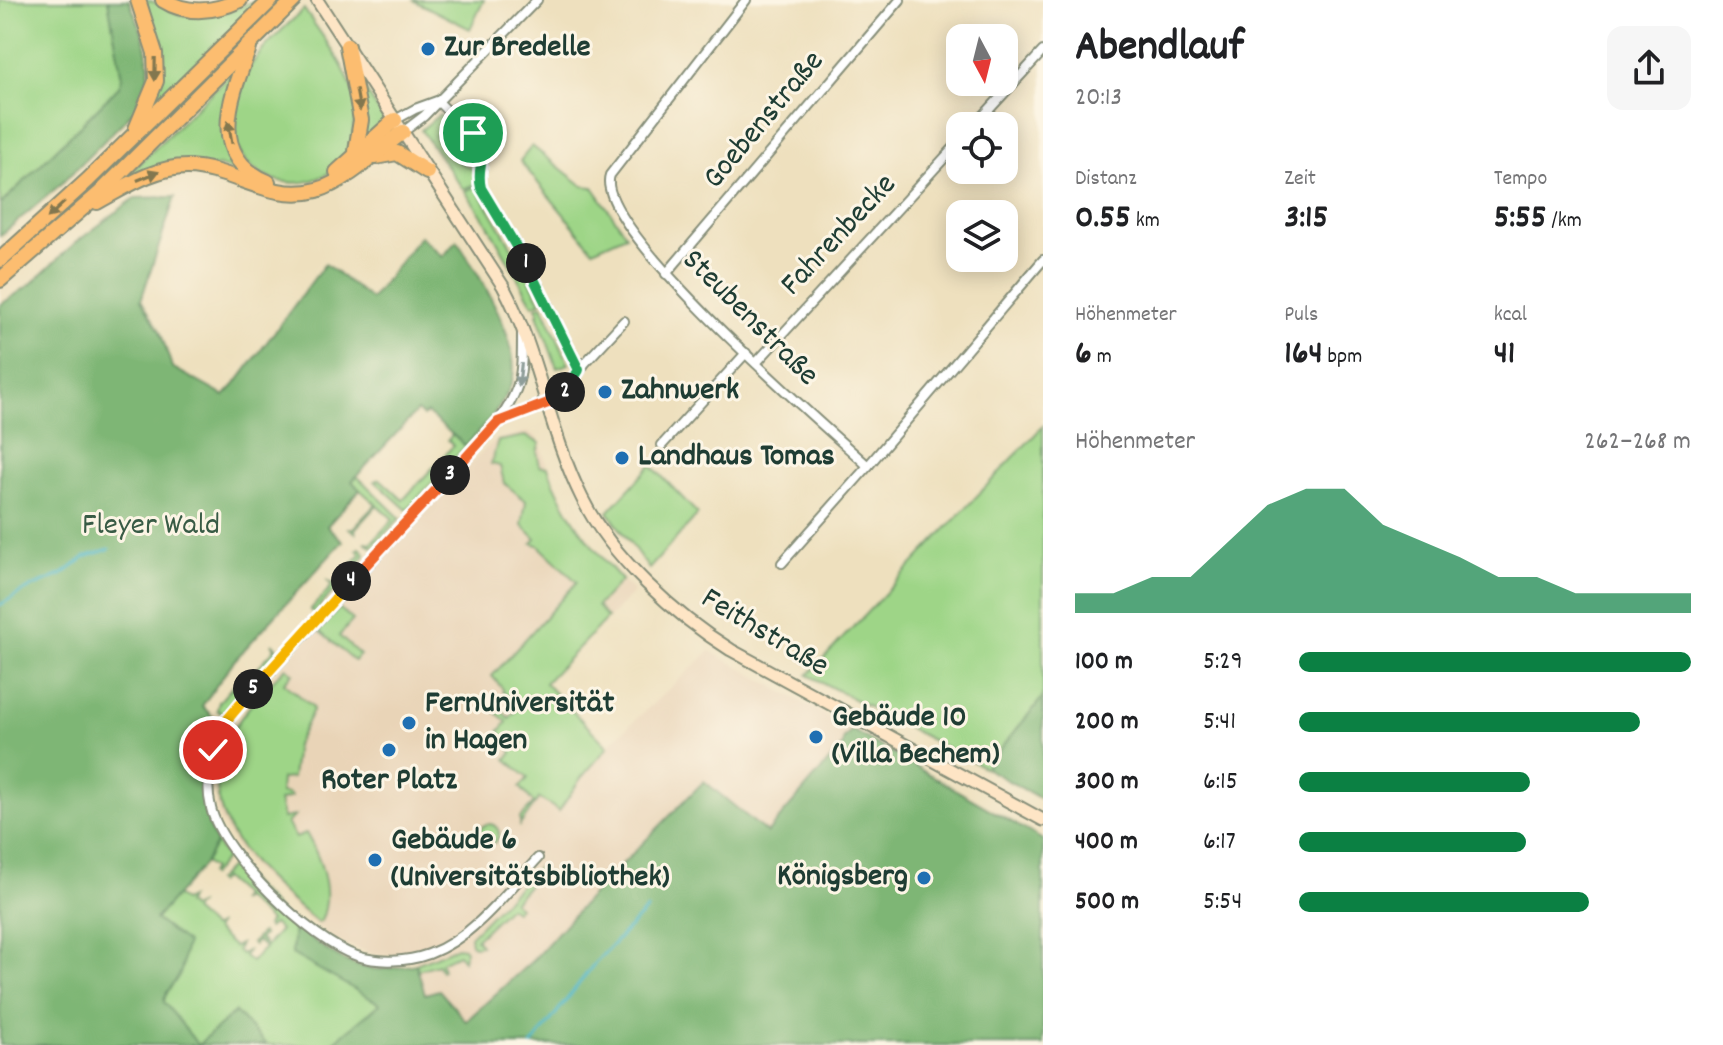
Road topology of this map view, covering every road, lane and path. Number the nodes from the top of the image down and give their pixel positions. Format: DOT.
graph roads {
  1 [pos="138,0"];
  2 [pos="163,0"];
  3 [pos="240,0"];
  4 [pos="271,0"];
  5 [pos="294,0"];
  6 [pos="317,0"];
  7 [pos="537,0"];
  8 [pos="746,0"];
  9 [pos="900,0"];
  10 [pos="251,43"];
  11 [pos="347,46"];
  12 [pos="1043,51"];
  13 [pos="438,101"];
  14 [pos="987,112"];
  15 [pos="399,126"];
  16 [pos="133,137"];
  17 [pos="946,156"];
  18 [pos="359,158"];
  19 [pos="427,172"];
  20 [pos="79,212"];
  21 [pos="0,260"];
  22 [pos="1043,260"];
  23 [pos="666,274"];
  24 [pos="0,280"];
  25 [pos="624,321"];
  26 [pos="522,322"];
  27 [pos="746,353"];
  28 [pos="756,363"];
  29 [pos="579,370"];
  30 [pos="548,403"];
  31 [pos="498,422"];
  32 [pos="662,445"];
  33 [pos="868,466"];
  34 [pos="782,563"];
  35 [pos="1043,820"];
  36 [pos="538,858"];
  1 -- 16 [label="highway, one-way"];
  2 -- 3 [label="highway"];
  4 -- 16 [label="highway"];
  5 -- 10 [label="highway"];
  6 -- 11 [label="main road, Feithstraße"];
  7 -- 13 [label="street"];
  8 -- 23 [label="street, Steubenstraße"];
  9 -- 23 [label="street, Goebenstraße"];
  18 -- 10 [label="highway, one-way"];
  10 -- 20 [label="highway"];
  11 -- 15 [label="main road, Feithstraße"];
  11 -- 18 [label="highway, one-way"];
  12 -- 14 [label="street"];
  13 -- 15 [label="street"];
  13 -- 29 [label="street"];
  15 -- 18 [label="highway"];
  15 -- 19 [label="main road, Feithstraße"];
  16 -- 21 [label="highway, one-way"];
  17 -- 28 [label="street, Fahrenbecke"];
  18 -- 19 [label="highway"];
  20 -- 18 [label="highway, one-way"];
  19 -- 26 [label="main road, Feithstraße"];
  20 -- 24 [label="highway"];
  22 -- 33 [label="street"];
  23 -- 27 [label="street, Steubenstraße"];
  25 -- 29 [label="street"];
  26 -- 30 [label="main road, Feithstraße"];
  26 -- 31 [label="street, one-way"];
  27 -- 28 [label="street, Steubenstraße"];
  27 -- 32 [label="street"];
  28 -- 33 [label="street, Steubenstraße"];
  29 -- 30 [label="street"];
  30 -- 31 [label="street"];
  30 -- 35 [label="main road, Feithstraße"];
  31 -- 36 [label="street"];
  33 -- 34 [label="street"];
}
